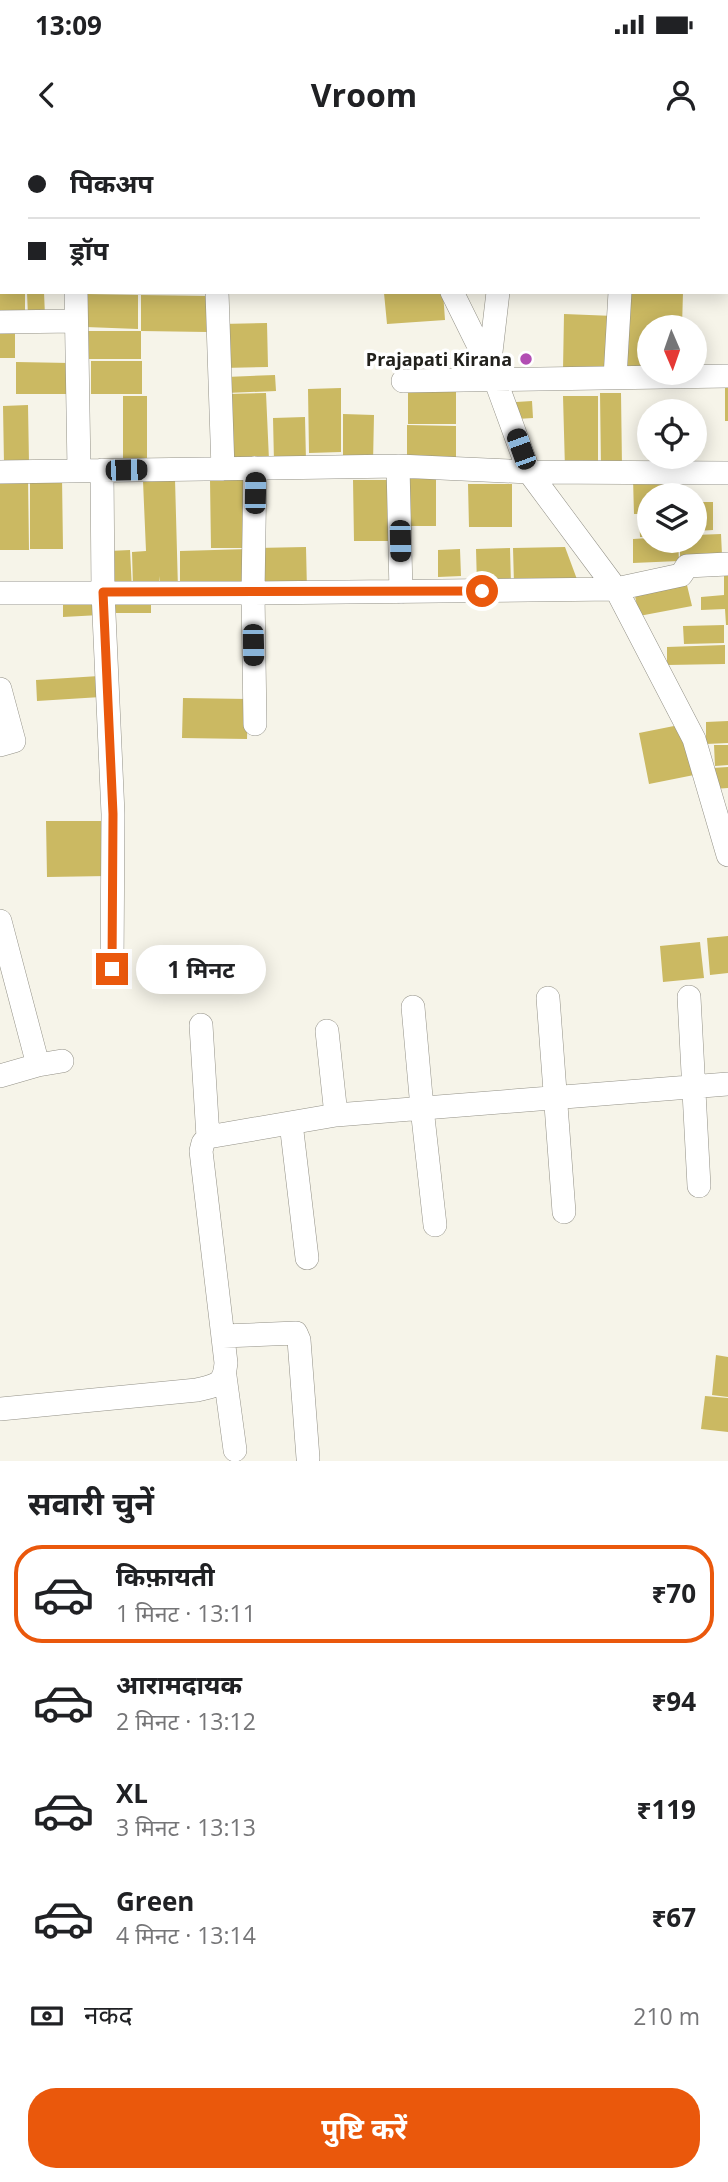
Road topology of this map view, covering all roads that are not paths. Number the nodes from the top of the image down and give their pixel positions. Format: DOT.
graph roads {
  1 [pos="76,294"];
  2 [pos="217,294"];
  3 [pos="453,294"];
  4 [pos="498,294"];
  5 [pos="620,294"];
  6 [pos="76,321"];
  7 [pos="0,322"];
  8 [pos="727,370"];
  9 [pos="492,374"];
  10 [pos="615,378"];
  11 [pos="403,381"];
  12 [pos="398,466"];
  13 [pos="223,468"];
  14 [pos="255,468"];
  15 [pos="91,470"];
  16 [pos="0,471"];
  17 [pos="529,472"];
  18 [pos="728,473"];
  19 [pos="728,564"];
  20 [pos="616,589"];
  21 [pos="103,592"];
  22 [pos="401,592"];
  23 [pos="0,593"];
  24 [pos="253,593"];
  25 [pos="0,689"];
  26 [pos="255,724"];
  27 [pos="0,745"];
  28 [pos="728,855"];
  29 [pos="0,922"];
  30 [pos="112,969"];
  31 [pos="689,997"];
  32 [pos="548,998"];
  33 [pos="413,1007"];
  34 [pos="201,1025"];
  35 [pos="327,1031"];
  36 [pos="62,1061"];
  37 [pos="38,1065"];
  38 [pos="0,1076"];
  39 [pos="728,1084"];
  40 [pos="693,1087"];
  41 [pos="554,1097"];
  42 [pos="422,1108"];
  43 [pos="336,1115"];
  44 [pos="291,1123"];
  45 [pos="208,1137"];
  46 [pos="699,1186"];
  47 [pos="564,1212"];
  48 [pos="435,1225"];
  49 [pos="307,1258"];
  50 [pos="223,1336"];
  51 [pos="225,1376"];
  52 [pos="0,1409"];
  53 [pos="235,1450"];
  54 [pos="307,1458"];
  1 -- 6 [label="street"];
  2 -- 13 [label="street"];
  3 -- 9 [label="street"];
  4 -- 9 [label="street"];
  5 -- 10 [label="street"];
  6 -- 7 [label="street"];
  6 -- 15 [label="street"];
  8 -- 10 [label="street"];
  9 -- 10 [label="street"];
  9 -- 11 [label="street"];
  9 -- 17 [label="street"];
  12 -- 14 [label="street"];
  12 -- 17 [label="street"];
  12 -- 22 [label="street"];
  13 -- 14 [label="street"];
  13 -- 15 [label="street"];
  14 -- 24 [label="street"];
  15 -- 16 [label="street"];
  15 -- 21 [label="street"];
  17 -- 18 [label="street"];
  17 -- 20 [label="street"];
  19 -- 20 [label="street"];
  20 -- 22 [label="street"];
  20 -- 28 [label="street"];
  21 -- 23 [label="street"];
  21 -- 24 [label="street"];
  21 -- 30 [label="street"];
  22 -- 24 [label="street"];
  24 -- 26 [label="street"];
  25 -- 27 [label="street"];
  29 -- 37 [label="street"];
  31 -- 40 [label="street"];
  32 -- 41 [label="street"];
  33 -- 42 [label="street"];
  34 -- 45 [label="street"];
  35 -- 43 [label="street"];
  36 -- 37 [label="street"];
  37 -- 38 [label="street"];
  39 -- 40 [label="street"];
  40 -- 41 [label="street"];
  40 -- 46 [label="street"];
  41 -- 42 [label="street"];
  41 -- 47 [label="street"];
  42 -- 43 [label="street"];
  42 -- 48 [label="street"];
  43 -- 44 [label="street"];
  44 -- 45 [label="street"];
  44 -- 49 [label="street"];
  45 -- 50 [label="street"];
  50 -- 51 [label="street"];
  50 -- 54 [label="street"];
  51 -- 52 [label="street"];
  51 -- 53 [label="street"];
}
